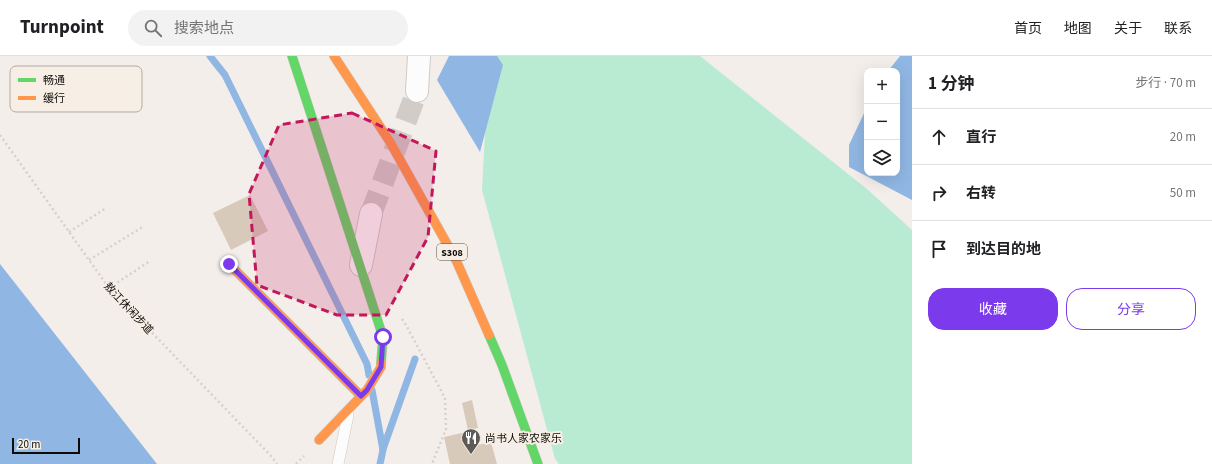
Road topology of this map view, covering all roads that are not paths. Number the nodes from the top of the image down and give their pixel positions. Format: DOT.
graph roads {
  1 [pos="292,56"];
  2 [pos="334,56"];
  3 [pos="419,56"];
  4 [pos="417,91"];
  5 [pos="371,214"];
  6 [pos="229,264"];
  7 [pos="361,265"];
  8 [pos="364,393"];
  9 [pos="350,409"];
  10 [pos="319,440"];
  11 [pos="338,464"];
  12 [pos="538,464"];
  1 -- 7 [label="street"];
  2 -- 12 [label="street, S308"];
  3 -- 4 [label="street"];
  5 -- 7 [label="street"];
  6 -- 8 [label="street"];
  7 -- 8 [label="street"];
  8 -- 9 [label="street"];
  9 -- 10 [label="street"];
  9 -- 11 [label="lane"];
}
